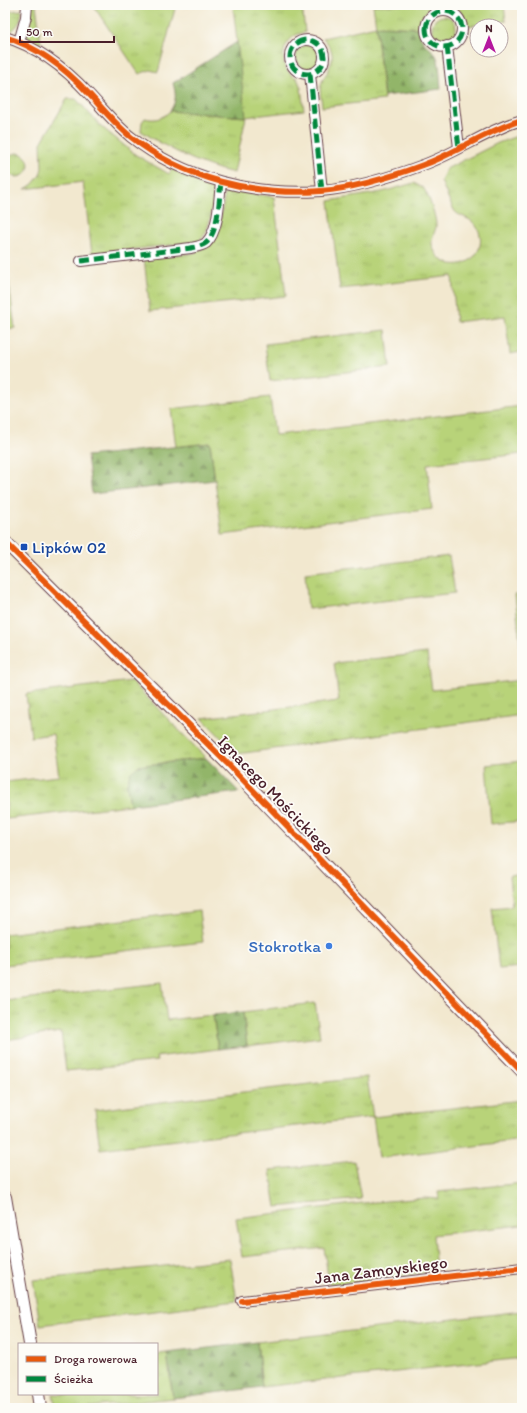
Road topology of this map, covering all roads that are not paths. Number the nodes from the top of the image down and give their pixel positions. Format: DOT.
graph roads {
  1 [pos="27,5"];
  2 [pos="5,38"];
  3 [pos="19,42"];
  4 [pos="447,46"];
  5 [pos="310,74"];
  6 [pos="522,120"];
  7 [pos="459,148"];
  8 [pos="221,182"];
  9 [pos="322,190"];
  10 [pos="81,260"];
  11 [pos="5,542"];
  12 [pos="522,1071"];
  13 [pos="5,1197"];
  14 [pos="522,1268"];
  15 [pos="242,1300"];
  16 [pos="30,1343"];
  17 [pos="38,1395"];
  18 [pos="40,1408"];
  1 -- 3 [label="street"];
  2 -- 3 [label="street"];
  3 -- 8 [label="street"];
  4 -- 7 [label="street"];
  5 -- 9 [label="street"];
  6 -- 7 [label="street"];
  7 -- 9 [label="street"];
  8 -- 9 [label="street"];
  8 -- 10 [label="street"];
  11 -- 12 [label="street, Ignacego Mościckiego"];
  13 -- 16 [label="street"];
  14 -- 15 [label="street, Jana Zamoyskiego"];
  17 -- 18 [label="street"];
}
